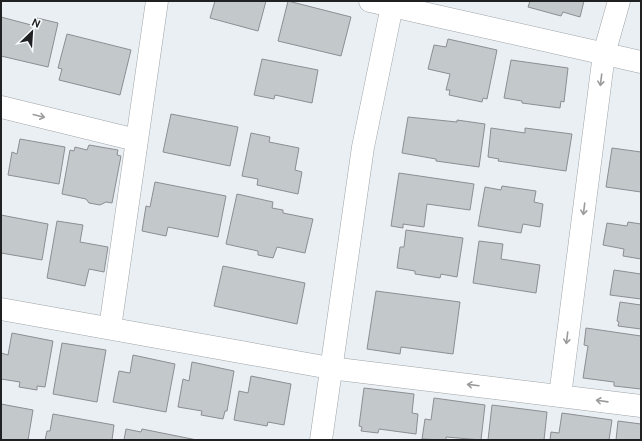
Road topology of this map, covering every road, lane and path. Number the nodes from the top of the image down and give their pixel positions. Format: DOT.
graph roads {
  1 [pos="157,1"];
  2 [pos="370,1"];
  3 [pos="619,1"];
  4 [pos="392,4"];
  5 [pos="604,54"];
  6 [pos="641,62"];
  7 [pos="1,107"];
  8 [pos="136,140"];
  9 [pos="1,309"];
  10 [pos="110,328"];
  11 [pos="330,368"];
  12 [pos="560,396"];
  13 [pos="641,406"];
  14 [pos="321,440"];
  1 -- 8 [label="street"];
  2 -- 4 [label="street"];
  3 -- 5 [label="street"];
  4 -- 5 [label="street"];
  4 -- 11 [label="street"];
  5 -- 6 [label="street"];
  5 -- 12 [label="street, one-way"];
  7 -- 8 [label="street, one-way"];
  8 -- 10 [label="street"];
  9 -- 10 [label="street"];
  10 -- 11 [label="street"];
  12 -- 11 [label="street, one-way"];
  11 -- 14 [label="street"];
  13 -- 12 [label="street, one-way"];
}
